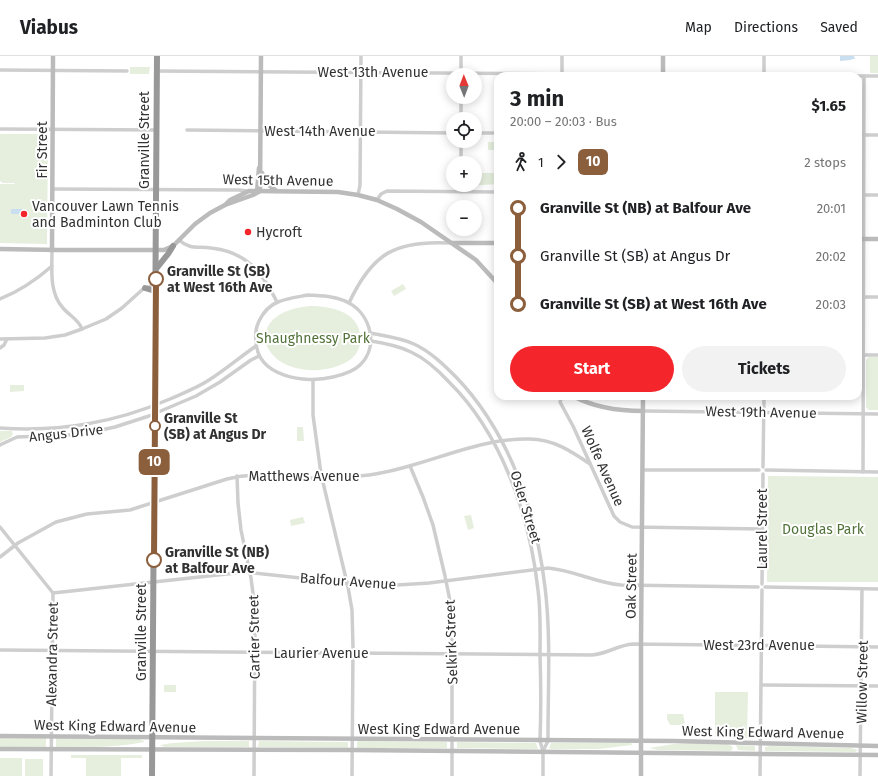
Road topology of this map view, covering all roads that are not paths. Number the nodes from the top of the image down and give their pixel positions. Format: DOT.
graph roads {
  1 [pos="53,56"];
  2 [pos="157,56"];
  3 [pos="261,56"];
  4 [pos="361,56"];
  5 [pos="461,56"];
  6 [pos="562,56"];
  7 [pos="663,56"];
  8 [pos="764,56"];
  9 [pos="461,68"];
  10 [pos="0,70"];
  11 [pos="53,70"];
  12 [pos="126,70"];
  13 [pos="157,71"];
  14 [pos="261,72"];
  15 [pos="361,72"];
  16 [pos="562,72"];
  17 [pos="663,72"];
  18 [pos="764,72"];
  19 [pos="446,74"];
  20 [pos="482,74"];
  21 [pos="494,74"];
  22 [pos="864,76"];
  23 [pos="878,76"];
  24 [pos="0,129"];
  25 [pos="53,129"];
  26 [pos="156,130"];
  27 [pos="187,130"];
  28 [pos="261,131"];
  29 [pos="361,132"];
  30 [pos="446,133"];
  31 [pos="482,133"];
  32 [pos="494,133"];
  33 [pos="864,135"];
  34 [pos="878,136"];
  35 [pos="260,164"];
  36 [pos="261,172"];
  37 [pos="52,189"];
  38 [pos="156,189"];
  39 [pos="249,191"];
  40 [pos="277,191"];
  41 [pos="258,192"];
  42 [pos="446,192"];
  43 [pos="482,192"];
  44 [pos="494,192"];
  45 [pos="358,195"];
  46 [pos="864,195"];
  47 [pos="878,195"];
  48 [pos="377,200"];
  49 [pos="225,205"];
  50 [pos="864,239"];
  51 [pos="878,239"];
  52 [pos="179,240"];
  53 [pos="452,243"];
  54 [pos="494,243"];
  55 [pos="173,246"];
  56 [pos="0,249"];
  57 [pos="52,250"];
  58 [pos="156,250"];
  59 [pos="52,266"];
  60 [pos="156,269"];
  61 [pos="494,280"];
  62 [pos="145,288"];
  63 [pos="155,288"];
  64 [pos="864,297"];
  65 [pos="878,297"];
  66 [pos="0,299"];
  67 [pos="277,302"];
  68 [pos="348,303"];
  69 [pos="82,329"];
  70 [pos="370,334"];
  71 [pos="0,339"];
  72 [pos="7,339"];
  73 [pos="371,341"];
  74 [pos="256,346"];
  75 [pos="0,348"];
  76 [pos="864,355"];
  77 [pos="878,355"];
  78 [pos="259,356"];
  79 [pos="313,380"];
  80 [pos="561,400"];
  81 [pos="583,400"];
  82 [pos="643,400"];
  83 [pos="764,400"];
  84 [pos="155,405"];
  85 [pos="643,411"];
  86 [pos="764,412"];
  87 [pos="155,414"];
  88 [pos="864,414"];
  89 [pos="878,414"];
  90 [pos="0,428"];
  91 [pos="17,429"];
  92 [pos="17,437"];
  93 [pos="502,441"];
  94 [pos="494,442"];
  95 [pos="0,445"];
  96 [pos="590,464"];
  97 [pos="410,466"];
  98 [pos="763,467"];
  99 [pos="643,470"];
  100 [pos="759,470"];
  101 [pos="766,470"];
  102 [pos="863,472"];
  103 [pos="878,472"];
  104 [pos="762,474"];
  105 [pos="237,476"];
  106 [pos="322,478"];
  107 [pos="154,503"];
  108 [pos="0,527"];
  109 [pos="642,528"];
  110 [pos="762,529"];
  111 [pos="15,546"];
  112 [pos="0,557"];
  113 [pos="535,569"];
  114 [pos="543,569"];
  115 [pos="250,572"];
  116 [pos="446,581"];
  117 [pos="154,582"];
  118 [pos="347,583"];
  119 [pos="641,586"];
  120 [pos="762,587"];
  121 [pos="862,588"];
  122 [pos="878,589"];
  123 [pos="53,593"];
  124 [pos="641,644"];
  125 [pos="761,645"];
  126 [pos="862,646"];
  127 [pos="878,647"];
  128 [pos="0,650"];
  129 [pos="52,651"];
  130 [pos="153,651"];
  131 [pos="254,652"];
  132 [pos="353,653"];
  133 [pos="453,654"];
  134 [pos="540,654"];
  135 [pos="548,654"];
  136 [pos="761,686"];
  137 [pos="862,686"];
  138 [pos="878,686"];
  139 [pos="0,736"];
  140 [pos="52,736"];
  141 [pos="152,737"];
  142 [pos="254,739"];
  143 [pos="352,740"];
  144 [pos="452,740"];
  145 [pos="540,741"];
  146 [pos="548,741"];
  147 [pos="641,741"];
  148 [pos="734,742"];
  149 [pos="760,744"];
  150 [pos="861,746"];
  151 [pos="878,746"];
  152 [pos="0,749"];
  153 [pos="52,749"];
  154 [pos="152,749"];
  155 [pos="254,749"];
  156 [pos="352,750"];
  157 [pos="452,750"];
  158 [pos="543,751"];
  159 [pos="641,752"];
  160 [pos="735,753"];
  161 [pos="760,753"];
  162 [pos="861,754"];
  163 [pos="878,755"];
  164 [pos="51,776"];
  165 [pos="152,776"];
  166 [pos="254,776"];
  167 [pos="352,776"];
  168 [pos="452,776"];
  169 [pos="543,776"];
  170 [pos="641,776"];
  171 [pos="760,776"];
  172 [pos="860,776"];
  1 -- 11 [label="main road, Fir Street"];
  2 -- 13 [label="highway, Granville Street"];
  3 -- 14 [label="main road"];
  4 -- 15 [label="street"];
  5 -- 9 [label="street"];
  6 -- 16 [label="street"];
  7 -- 17 [label="main road"];
  8 -- 18 [label="street"];
  10 -- 11 [label="street"];
  11 -- 12 [label="street"];
  11 -- 25 [label="main road, Fir Street"];
  13 -- 14 [label="street, West 13th Avenue"];
  13 -- 26 [label="highway, Granville Street"];
  14 -- 15 [label="street, West 13th Avenue"];
  14 -- 28 [label="main road"];
  15 -- 19 [label="street, West 13th Avenue"];
  15 -- 29 [label="street"];
  20 -- 21 [label="street, West 13th Avenue"];
  22 -- 23 [label="street"];
  22 -- 33 [label="street"];
  24 -- 25 [label="street"];
  25 -- 26 [label="street"];
  25 -- 37 [label="main road, Fir Street"];
  26 -- 38 [label="highway, Granville Street"];
  27 -- 28 [label="street, West 14th Avenue"];
  28 -- 29 [label="street, West 14th Avenue"];
  28 -- 35 [label="main road"];
  29 -- 30 [label="street, West 14th Avenue"];
  29 -- 45 [label="street"];
  31 -- 32 [label="street"];
  33 -- 34 [label="street"];
  33 -- 46 [label="street"];
  35 -- 36 [label="main road"];
  35 -- 41 [label="main road"];
  36 -- 40 [label="main road"];
  36 -- 41 [label="main road"];
  37 -- 38 [label="street, West 15th Avenue"];
  37 -- 57 [label="main road, Fir Street"];
  38 -- 39 [label="street, West 15th Avenue"];
  38 -- 58 [label="highway, Granville Street"];
  39 -- 41 [label="main road, West 15th Avenue"];
  39 -- 49 [label="main road"];
  40 -- 41 [label="main road, West 15th Avenue"];
  40 -- 45 [label="main road, West 15th Avenue"];
  41 -- 49 [label="main road"];
  42 -- 48 [label="street"];
  43 -- 44 [label="street"];
  45 -- 48 [label="main road, West 15th Avenue"];
  46 -- 47 [label="street"];
  46 -- 50 [label="street"];
  48 -- 53 [label="main road"];
  49 -- 52 [label="main road"];
  50 -- 51 [label="main road"];
  50 -- 64 [label="street"];
  52 -- 55 [label="main road"];
  52 -- 67 [label="street"];
  53 -- 54 [label="main road"];
  53 -- 61 [label="main road"];
  53 -- 68 [label="street"];
  55 -- 58 [label="main road"];
  55 -- 60 [label="highway"];
  56 -- 57 [label="main road"];
  57 -- 58 [label="main road"];
  57 -- 59 [label="street, Fir Street"];
  58 -- 60 [label="highway, Granville Street"];
  59 -- 66 [label="street"];
  59 -- 69 [label="street, Fir Street"];
  60 -- 63 [label="highway, Granville Street"];
  62 -- 63 [label="highway"];
  62 -- 69 [label="street"];
  63 -- 84 [label="highway, Granville Street"];
  64 -- 65 [label="street"];
  64 -- 76 [label="street"];
  67 -- 68 [label="street"];
  67 -- 74 [label="street"];
  68 -- 70 [label="street"];
  69 -- 72 [label="street"];
  70 -- 73 [label="street"];
  70 -- 93 [label="street, Osler Street"];
  71 -- 72 [label="street"];
  72 -- 75 [label="street"];
  73 -- 79 [label="street"];
  73 -- 94 [label="street, Osler Street"];
  74 -- 78 [label="street"];
  74 -- 84 [label="street, Angus Drive"];
  76 -- 77 [label="street"];
  76 -- 88 [label="street"];
  78 -- 79 [label="street"];
  78 -- 87 [label="street, Angus Drive"];
  79 -- 106 [label="street"];
  80 -- 96 [label="street, Wolfe Avenue"];
  81 -- 85 [label="main road"];
  82 -- 85 [label="main road, Oak Street"];
  83 -- 86 [label="street"];
  84 -- 87 [label="highway, Granville Street"];
  84 -- 91 [label="street, Angus Drive"];
  85 -- 86 [label="street, West 19th Avenue"];
  85 -- 99 [label="main road, Oak Street"];
  86 -- 88 [label="street, West 19th Avenue"];
  86 -- 98 [label="street"];
  87 -- 92 [label="street, Angus Drive"];
  87 -- 107 [label="highway, Granville Street"];
  88 -- 89 [label="street, West 19th Avenue"];
  88 -- 102 [label="street"];
  90 -- 91 [label="street, Angus Drive"];
  91 -- 92 [label="street"];
  92 -- 95 [label="street, Angus Drive"];
  93 -- 94 [label="street, Matthews Avenue"];
  93 -- 96 [label="street, Matthews Avenue"];
  93 -- 114 [label="street, Osler Street"];
  94 -- 97 [label="street, Matthews Avenue"];
  94 -- 113 [label="street, Osler Street"];
  96 -- 109 [label="street, Wolfe Avenue"];
  97 -- 106 [label="street, Matthews Avenue"];
  97 -- 116 [label="street, Selkirk Street"];
  98 -- 100 [label="street"];
  98 -- 101 [label="street"];
  99 -- 100 [label="street"];
  99 -- 109 [label="main road, Oak Street"];
  100 -- 104 [label="street"];
  101 -- 102 [label="street"];
  101 -- 104 [label="street"];
  102 -- 103 [label="street"];
  104 -- 110 [label="street, Laurel Street"];
  105 -- 106 [label="street, Matthews Avenue"];
  105 -- 107 [label="street, Matthews Avenue"];
  105 -- 115 [label="street, Cartier Street"];
  106 -- 118 [label="street"];
  107 -- 111 [label="street, Matthews Avenue"];
  107 -- 117 [label="highway, Granville Street"];
  108 -- 111 [label="street, Alexandra Street"];
  109 -- 110 [label="street, Wolfe Avenue"];
  109 -- 119 [label="main road, Oak Street"];
  110 -- 120 [label="street, Laurel Street"];
  111 -- 112 [label="street, Matthews Avenue"];
  111 -- 123 [label="street, Alexandra Street"];
  113 -- 114 [label="street, Balfour Avenue"];
  113 -- 116 [label="street, Balfour Avenue"];
  113 -- 134 [label="street, Osler Street"];
  114 -- 119 [label="street, Balfour Avenue"];
  114 -- 135 [label="street, Osler Street"];
  115 -- 117 [label="street, Balfour Avenue"];
  115 -- 118 [label="street, Balfour Avenue"];
  115 -- 131 [label="street, Cartier Street"];
  116 -- 118 [label="street, Balfour Avenue"];
  116 -- 133 [label="street, Selkirk Street"];
  117 -- 123 [label="street, Balfour Avenue"];
  117 -- 130 [label="highway, Granville Street"];
  118 -- 132 [label="street"];
  119 -- 120 [label="street, Balfour Avenue"];
  119 -- 124 [label="main road, Oak Street"];
  120 -- 121 [label="street, Balfour Avenue"];
  120 -- 125 [label="street, Laurel Street"];
  121 -- 122 [label="street, Balfour Avenue"];
  121 -- 126 [label="street, Willow Street"];
  123 -- 129 [label="street, Alexandra Street"];
  124 -- 125 [label="street, West 23rd Avenue"];
  124 -- 135 [label="street, Laurier Avenue"];
  124 -- 147 [label="main road, Oak Street"];
  125 -- 126 [label="street, West 23rd Avenue"];
  125 -- 136 [label="street, Laurel Street"];
  126 -- 127 [label="street, West 23rd Avenue"];
  126 -- 137 [label="street, Willow Street"];
  128 -- 129 [label="street, Laurier Avenue"];
  129 -- 130 [label="street, Laurier Avenue"];
  129 -- 140 [label="street, Alexandra Street"];
  130 -- 131 [label="street, Laurier Avenue"];
  130 -- 141 [label="highway, Granville Street"];
  131 -- 132 [label="street, Laurier Avenue"];
  131 -- 142 [label="street, Cartier Street"];
  132 -- 133 [label="street, Laurier Avenue"];
  132 -- 143 [label="street"];
  133 -- 134 [label="street, Laurier Avenue"];
  133 -- 144 [label="street, Selkirk Street"];
  134 -- 135 [label="street, Laurier Avenue"];
  134 -- 145 [label="street, Osler Street"];
  135 -- 146 [label="street, Osler Street"];
  136 -- 137 [label="street"];
  136 -- 149 [label="street, Laurel Street"];
  137 -- 138 [label="street"];
  137 -- 150 [label="street, Willow Street"];
  139 -- 140 [label="main road, West King Edward Avenue"];
  140 -- 141 [label="main road, West King Edward Avenue"];
  140 -- 153 [label="street, Alexandra Street"];
  141 -- 142 [label="main road, West King Edward Avenue"];
  141 -- 154 [label="highway, Granville Street"];
  142 -- 143 [label="main road, West King Edward Avenue"];
  142 -- 155 [label="street, Cartier Street"];
  143 -- 144 [label="main road, West King Edward Avenue"];
  143 -- 156 [label="street"];
  144 -- 145 [label="main road, West King Edward Avenue"];
  144 -- 157 [label="street, Selkirk Street"];
  145 -- 146 [label="main road, West King Edward Avenue"];
  145 -- 158 [label="street, Osler Street"];
  146 -- 147 [label="main road, West King Edward Avenue"];
  146 -- 158 [label="street, Osler Street"];
  147 -- 148 [label="main road, West King Edward Avenue"];
  147 -- 159 [label="main road, Oak Street"];
  148 -- 149 [label="main road, West King Edward Avenue"];
  148 -- 160 [label="main road"];
  149 -- 150 [label="main road, West King Edward Avenue"];
  149 -- 161 [label="street, Laurel Street"];
  150 -- 151 [label="main road, West King Edward Avenue"];
  150 -- 162 [label="street, Willow Street"];
  152 -- 153 [label="main road, West King Edward Avenue"];
  153 -- 154 [label="main road, West King Edward Avenue"];
  153 -- 164 [label="street, Alexandra Street"];
  154 -- 155 [label="main road, West King Edward Avenue"];
  154 -- 165 [label="highway, Granville Street"];
  155 -- 156 [label="main road, West King Edward Avenue"];
  155 -- 166 [label="street, Cartier Street"];
  156 -- 157 [label="main road, West King Edward Avenue"];
  156 -- 167 [label="street"];
  157 -- 158 [label="main road, West King Edward Avenue"];
  157 -- 168 [label="street, Selkirk Street"];
  158 -- 159 [label="main road, West King Edward Avenue"];
  158 -- 169 [label="street, Osler Street"];
  159 -- 160 [label="main road, West King Edward Avenue"];
  159 -- 170 [label="main road, Oak Street"];
  160 -- 161 [label="main road, West King Edward Avenue"];
  161 -- 162 [label="main road, West King Edward Avenue"];
  161 -- 171 [label="street, Laurel Street"];
  162 -- 163 [label="main road, West King Edward Avenue"];
  162 -- 172 [label="street, Willow Street"];
}
